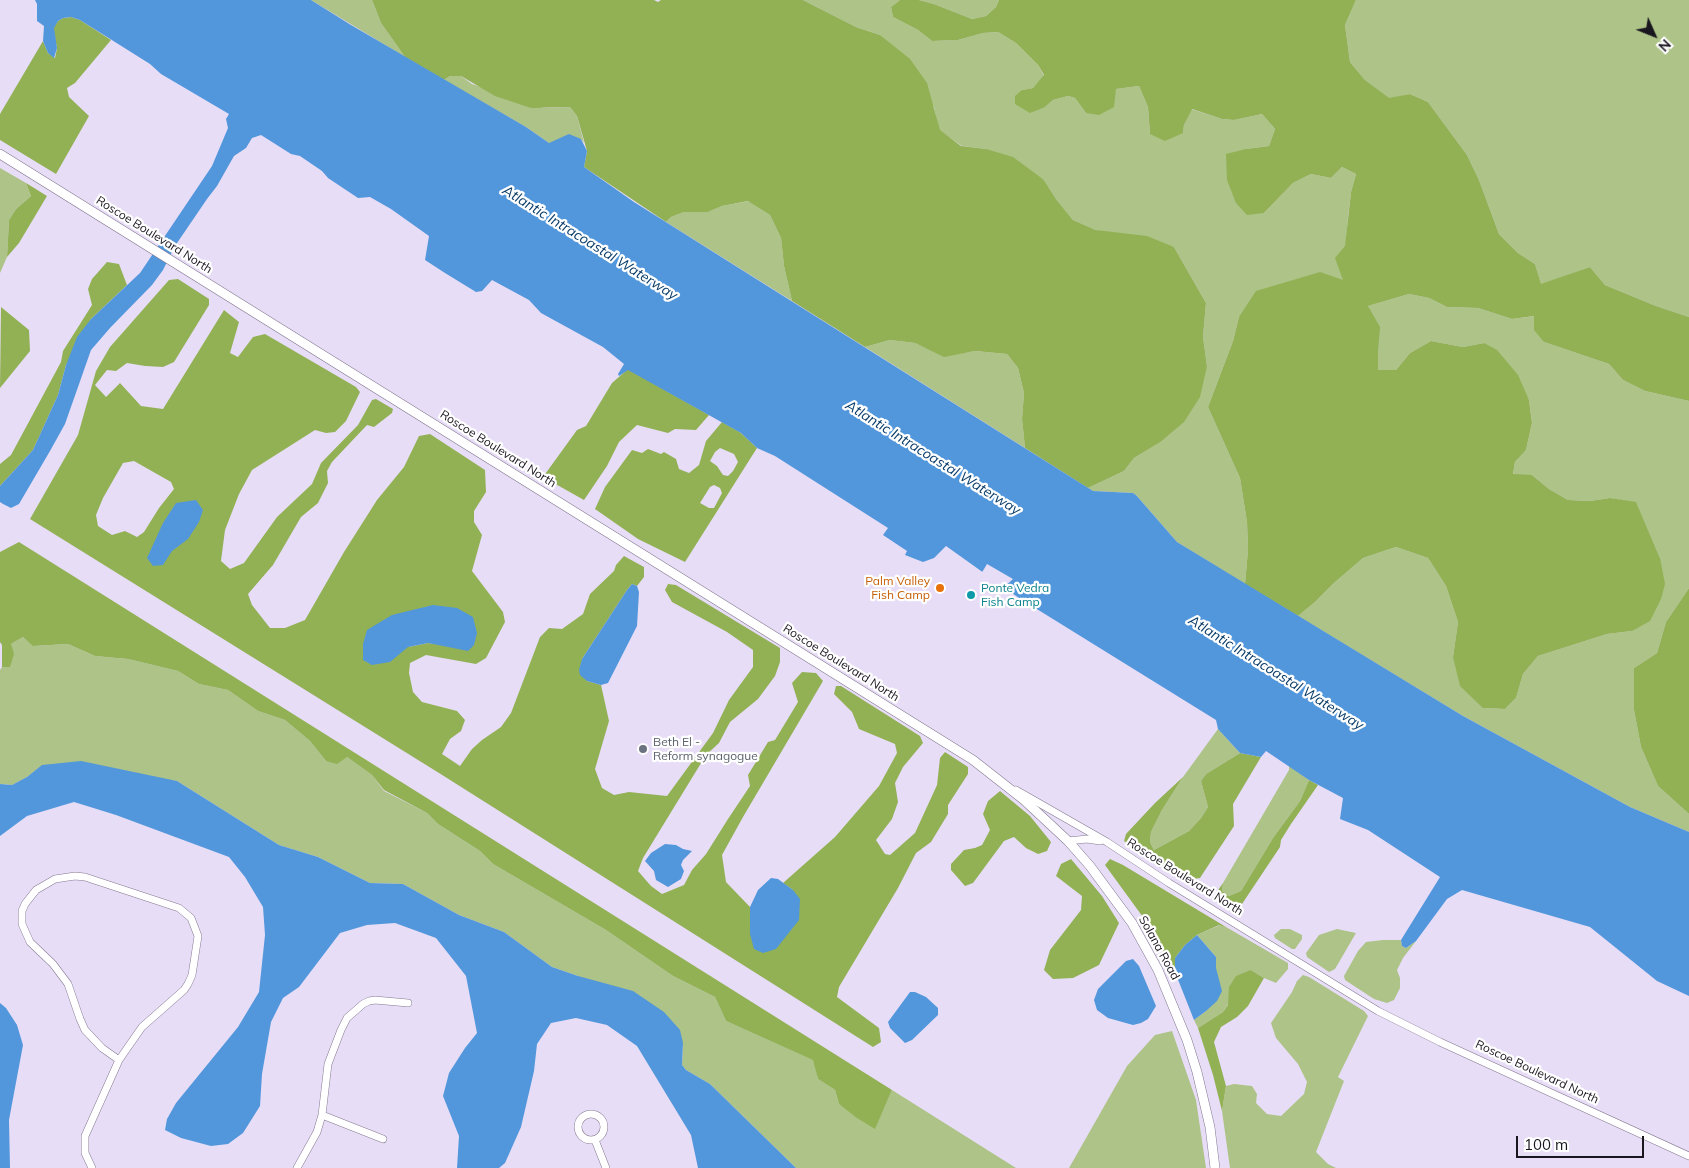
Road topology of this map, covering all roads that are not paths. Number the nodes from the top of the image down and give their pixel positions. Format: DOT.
graph roads {
  1 [pos="0,154"];
  2 [pos="1004,783"];
  3 [pos="1068,841"];
  4 [pos="1107,842"];
  5 [pos="408,1003"];
  6 [pos="119,1060"];
  7 [pos="322,1115"];
  8 [pos="383,1139"];
  9 [pos="595,1140"];
  10 [pos="1689,1156"];
  11 [pos="92,1168"];
  12 [pos="297,1168"];
  13 [pos="606,1168"];
  14 [pos="1215,1168"];
  1 -- 2 [label="street, Roscoe Boulevard North"];
  2 -- 3 [label="street, Solana Road"];
  2 -- 4 [label="street, Roscoe Boulevard North"];
  3 -- 4 [label="street"];
  3 -- 14 [label="street, Solana Road"];
  4 -- 10 [label="street, Roscoe Boulevard North"];
  5 -- 7 [label="street"];
  6 -- 6 [label="street"];
  6 -- 11 [label="street"];
  7 -- 8 [label="street"];
  7 -- 12 [label="street"];
  9 -- 13 [label="street"];
}
